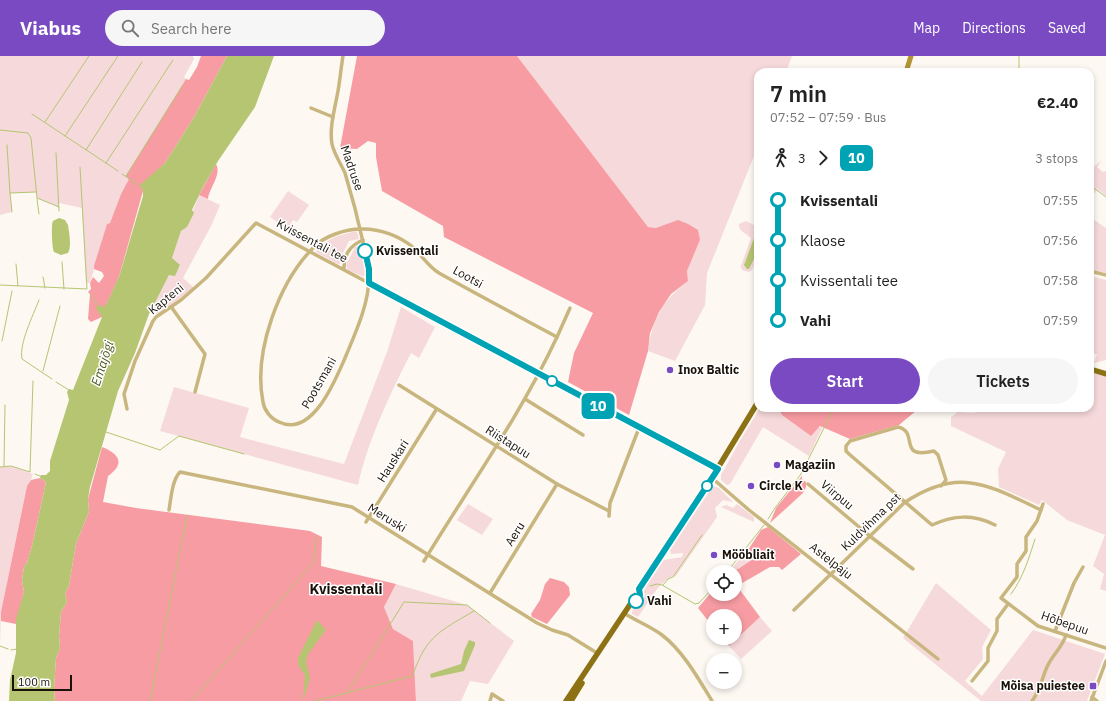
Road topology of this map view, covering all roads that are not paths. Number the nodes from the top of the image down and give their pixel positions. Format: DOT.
graph roads {
  1 [pos="911,56"];
  2 [pos="343,57"];
  3 [pos="907,68"];
  4 [pos="311,108"];
  5 [pos="333,117"];
  6 [pos="256,223"];
  7 [pos="360,229"];
  8 [pos="363,240"];
  9 [pos="310,252"];
  10 [pos="344,269"];
  11 [pos="1094,272"];
  12 [pos="1106,275"];
  13 [pos="369,283"];
  14 [pos="172,308"];
  15 [pos="570,308"];
  16 [pos="557,337"];
  17 [pos="1094,370"];
  18 [pos="1106,374"];
  19 [pos="539,375"];
  20 [pos="399,386"];
  21 [pos="195,392"];
  22 [pos="525,399"];
  23 [pos="127,409"];
  24 [pos="754,409"];
  25 [pos="436,410"];
  26 [pos="754,412"];
  27 [pos="747,422"];
  28 [pos="639,428"];
  29 [pos="583,435"];
  30 [pos="495,447"];
  31 [pos="718,469"];
  32 [pos="712,478"];
  33 [pos="557,484"];
  34 [pos="808,484"];
  35 [pos="941,486"];
  36 [pos="904,503"];
  37 [pos="1043,504"];
  38 [pos="169,510"];
  39 [pos="1041,510"];
  40 [pos="369,518"];
  41 [pos="366,522"];
  42 [pos="996,525"];
  43 [pos="871,537"];
  44 [pos="405,541"];
  45 [pos="403,545"];
  46 [pos="416,547"];
  47 [pos="414,552"];
  48 [pos="428,555"];
  49 [pos="424,561"];
  50 [pos="1083,567"];
  51 [pos="913,569"];
  52 [pos="832,574"];
  53 [pos="490,593"];
  54 [pos="1008,604"];
  55 [pos="794,610"];
  56 [pos="624,614"];
  57 [pos="1055,631"];
  58 [pos="1066,635"];
  59 [pos="1106,648"];
  60 [pos="598,653"];
  61 [pos="938,660"];
  62 [pos="1106,661"];
  63 [pos="591,664"];
  64 [pos="972,681"];
  65 [pos="1092,699"];
  66 [pos="490,701"];
  67 [pos="503,701"];
  68 [pos="566,701"];
  69 [pos="571,701"];
  70 [pos="712,701"];
  71 [pos="1032,701"];
  72 [pos="1098,701"];
  1 -- 3 [label="main road"];
  2 -- 5 [label="street, Madruse"];
  4 -- 5 [label="street"];
  5 -- 7 [label="street, Madruse"];
  6 -- 9 [label="street, Kvissentali tee"];
  6 -- 14 [label="street, Kapteni"];
  7 -- 8 [label="street, Madruse"];
  7 -- 9 [label="street, Lootsi"];
  7 -- 16 [label="street, Lootsi"];
  8 -- 10 [label="street"];
  8 -- 13 [label="street, Madruse"];
  9 -- 10 [label="street, Kvissentali tee"];
  9 -- 13 [label="street, Pootsmani"];
  10 -- 13 [label="street, Kvissentali tee"];
  11 -- 12 [label="street"];
  13 -- 19 [label="street, Kvissentali tee"];
  14 -- 21 [label="street"];
  14 -- 23 [label="street, Kapteni"];
  15 -- 16 [label="street"];
  16 -- 19 [label="street"];
  17 -- 18 [label="highway"];
  19 -- 22 [label="street"];
  19 -- 28 [label="street, Kvissentali tee"];
  20 -- 25 [label="street, Riistapuu"];
  22 -- 29 [label="street"];
  22 -- 30 [label="street"];
  24 -- 27 [label="highway"];
  25 -- 30 [label="street, Riistapuu"];
  25 -- 40 [label="street, Hauskari"];
  26 -- 27 [label="highway"];
  27 -- 31 [label="highway"];
  28 -- 31 [label="street, Kvissentali tee"];
  28 -- 33 [label="street, Riistapuu"];
  30 -- 33 [label="street, Riistapuu"];
  30 -- 48 [label="street"];
  31 -- 32 [label="highway"];
  32 -- 52 [label="street, Astelpaju"];
  32 -- 56 [label="highway"];
  33 -- 53 [label="street, Aeru"];
  34 -- 43 [label="street, Viirpuu"];
  35 -- 36 [label="street, Kuldvihma pst"];
  35 -- 36 [label="street"];
  35 -- 39 [label="street, Kuldvihma pst"];
  36 -- 42 [label="street"];
  36 -- 43 [label="street, Kuldvihma pst"];
  37 -- 39 [label="street"];
  38 -- 40 [label="street, Meruski"];
  39 -- 54 [label="street, Hõbepuu"];
  40 -- 41 [label="street, Hauskari"];
  40 -- 44 [label="street, Meruski"];
  43 -- 51 [label="street, Viirpuu"];
  43 -- 52 [label="street, Kuldvihma pst"];
  44 -- 45 [label="street"];
  44 -- 46 [label="street, Meruski"];
  46 -- 47 [label="street"];
  46 -- 48 [label="street, Meruski"];
  48 -- 49 [label="street"];
  48 -- 53 [label="street, Meruski"];
  50 -- 57 [label="street"];
  52 -- 55 [label="street, Kuldvihma pst"];
  52 -- 61 [label="street, Astelpaju"];
  53 -- 60 [label="street, Meruski"];
  54 -- 57 [label="street, Hõbepuu"];
  54 -- 64 [label="street"];
  56 -- 60 [label="highway"];
  56 -- 70 [label="street"];
  57 -- 58 [label="street, Hõbepuu"];
  58 -- 59 [label="street, Hõbepuu"];
  58 -- 71 [label="street"];
  60 -- 63 [label="highway"];
  62 -- 65 [label="street"];
  63 -- 68 [label="highway"];
  63 -- 69 [label="highway"];
  65 -- 72 [label="street"];
  66 -- 67 [label="street"];
}
